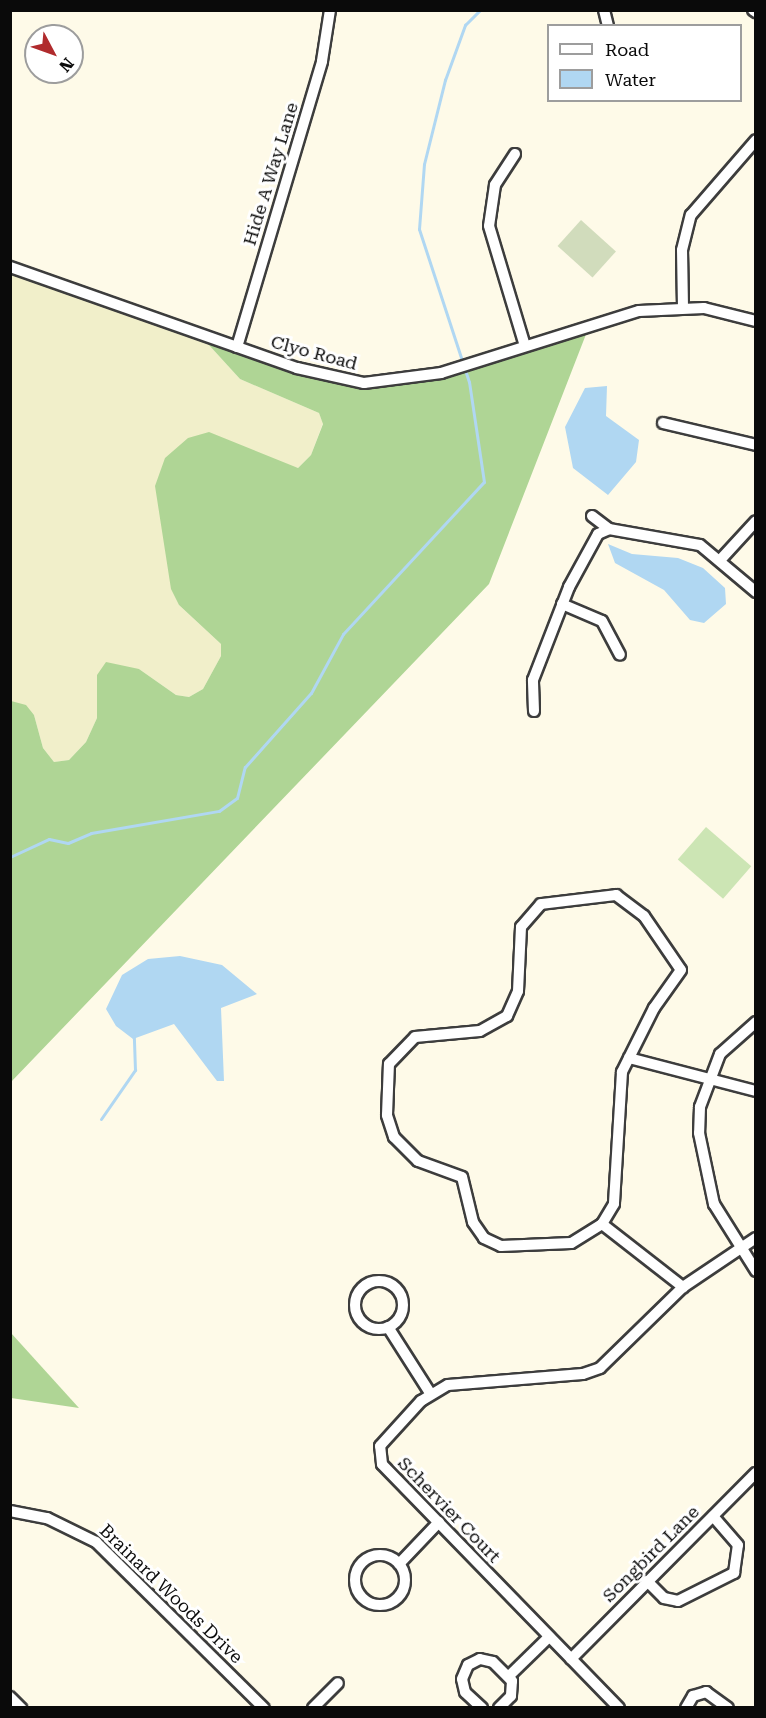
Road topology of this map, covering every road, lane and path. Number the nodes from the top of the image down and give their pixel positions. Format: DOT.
graph roads {
  1 [pos="330,10"];
  2 [pos="756,140"];
  3 [pos="515,154"];
  4 [pos="10,267"];
  5 [pos="683,307"];
  6 [pos="756,321"];
  7 [pos="525,346"];
  8 [pos="237,347"];
  9 [pos="663,423"];
  10 [pos="756,445"];
  11 [pos="592,516"];
  12 [pos="756,521"];
  13 [pos="609,529"];
  14 [pos="722,558"];
  15 [pos="756,592"];
  16 [pos="562,604"];
  17 [pos="620,655"];
  18 [pos="534,711"];
  19 [pos="756,1022"];
  20 [pos="629,1058"];
  21 [pos="709,1079"];
  22 [pos="756,1091"];
  23 [pos="602,1224"];
  24 [pos="756,1238"];
  25 [pos="738,1248"];
  26 [pos="756,1271"];
  27 [pos="683,1287"];
  28 [pos="388,1327"];
  29 [pos="430,1393"];
  30 [pos="756,1473"];
  31 [pos="10,1511"];
  32 [pos="713,1516"];
  33 [pos="440,1522"];
  34 [pos="399,1564"];
  35 [pos="647,1581"];
  36 [pos="549,1637"];
  37 [pos="571,1659"];
  38 [pos="509,1676"];
  39 [pos="338,1683"];
  40 [pos="10,1697"];
  41 [pos="21,1707"];
  42 [pos="264,1707"];
  43 [pos="313,1707"];
  44 [pos="482,1707"];
  45 [pos="499,1707"];
  46 [pos="619,1707"];
  47 [pos="686,1707"];
  48 [pos="728,1707"];
  1 -- 8 [label="street, Hide A Way Lane"];
  2 -- 5 [label="street"];
  3 -- 7 [label="street"];
  4 -- 8 [label="street, Clyo Road"];
  5 -- 6 [label="street, Clyo Road"];
  5 -- 7 [label="street, Clyo Road"];
  7 -- 8 [label="street, Clyo Road"];
  9 -- 10 [label="street"];
  11 -- 13 [label="street"];
  12 -- 14 [label="street"];
  13 -- 14 [label="street"];
  13 -- 16 [label="street"];
  14 -- 15 [label="street"];
  16 -- 17 [label="street"];
  16 -- 18 [label="street"];
  19 -- 21 [label="street"];
  20 -- 21 [label="street"];
  20 -- 23 [label="street"];
  20 -- 23 [label="street"];
  21 -- 22 [label="street"];
  21 -- 25 [label="street"];
  23 -- 27 [label="street"];
  24 -- 25 [label="street, Schervier Court"];
  25 -- 26 [label="street"];
  25 -- 27 [label="street, Schervier Court"];
  27 -- 29 [label="street, Schervier Court"];
  28 -- 28 [label="street"];
  28 -- 29 [label="street"];
  29 -- 33 [label="street, Schervier Court"];
  30 -- 32 [label="street, Songbird Lane"];
  31 -- 42 [label="street, Brainard Woods Drive"];
  32 -- 35 [label="street, Songbird Lane"];
  32 -- 35 [label="street"];
  33 -- 34 [label="street"];
  33 -- 36 [label="street, Schervier Court"];
  34 -- 34 [label="street"];
  35 -- 37 [label="street, Songbird Lane"];
  36 -- 37 [label="street, Schervier Court"];
  36 -- 38 [label="street"];
  37 -- 46 [label="street, Schervier Court"];
  38 -- 44 [label="street"];
  38 -- 45 [label="street"];
  39 -- 43 [label="street"];
  40 -- 41 [label="street"];
  47 -- 48 [label="street"];
}
